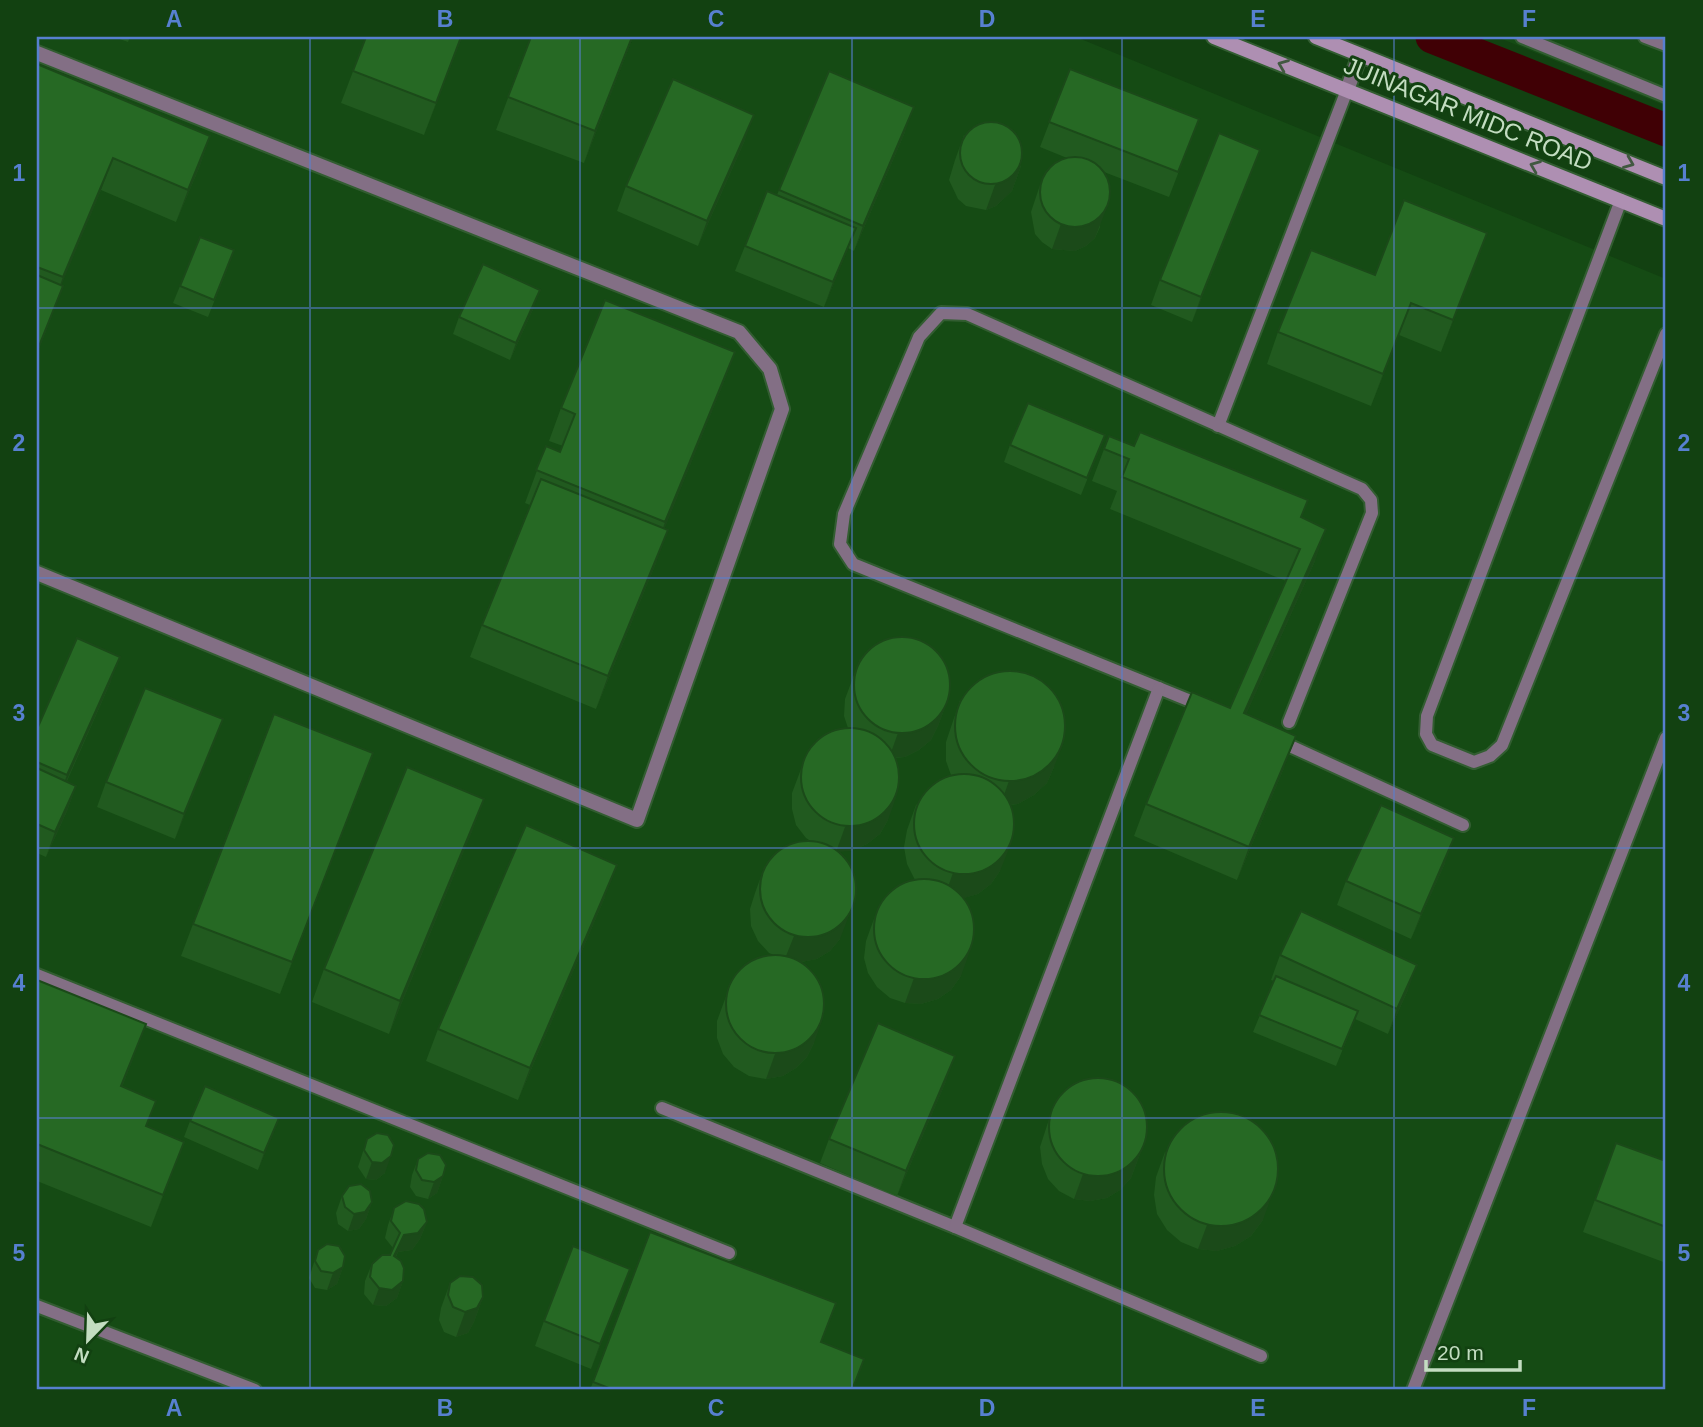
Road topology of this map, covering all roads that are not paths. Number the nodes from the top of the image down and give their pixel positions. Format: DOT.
graph roads {
  1 [pos="1214,37"];
  2 [pos="1316,37"];
  3 [pos="1522,37"];
  4 [pos="1645,37"];
  5 [pos="1666,45"];
  6 [pos="37,53"];
  7 [pos="1360,55"];
  8 [pos="1347,90"];
  9 [pos="1666,96"];
  10 [pos="1666,178"];
  11 [pos="1622,200"];
  12 [pos="1666,219"];
  13 [pos="1666,334"];
  14 [pos="1218,426"];
  15 [pos="37,573"];
  16 [pos="1159,688"];
  17 [pos="1220,713"];
  18 [pos="1289,722"];
  19 [pos="1268,736"];
  20 [pos="1666,738"];
  21 [pos="1463,825"];
  22 [pos="37,975"];
  23 [pos="662,1108"];
  24 [pos="955,1227"];
  25 [pos="729,1253"];
  26 [pos="37,1306"];
  27 [pos="1261,1356"];
  28 [pos="255,1390"];
  29 [pos="1413,1390"];
  8 -- 1 [label="street, JUINAGAR MIDC ROAD, one-way"];
  2 -- 7 [label="street, JUINAGAR MIDC ROAD"];
  3 -- 9 [label="lane"];
  4 -- 5 [label="lane"];
  6 -- 15 [label="street"];
  7 -- 8 [label="street"];
  7 -- 10 [label="street, JUINAGAR MIDC ROAD, one-way"];
  11 -- 8 [label="street, JUINAGAR MIDC ROAD, one-way"];
  8 -- 14 [label="lane"];
  11 -- 12 [label="street, JUINAGAR MIDC ROAD"];
  11 -- 13 [label="lane"];
  14 -- 16 [label="lane"];
  14 -- 18 [label="lane"];
  16 -- 17 [label="lane"];
  16 -- 24 [label="lane"];
  19 -- 21 [label="lane"];
  20 -- 29 [label="lane"];
  22 -- 25 [label="lane"];
  23 -- 24 [label="lane"];
  24 -- 27 [label="lane"];
  26 -- 28 [label="lane"];
}
